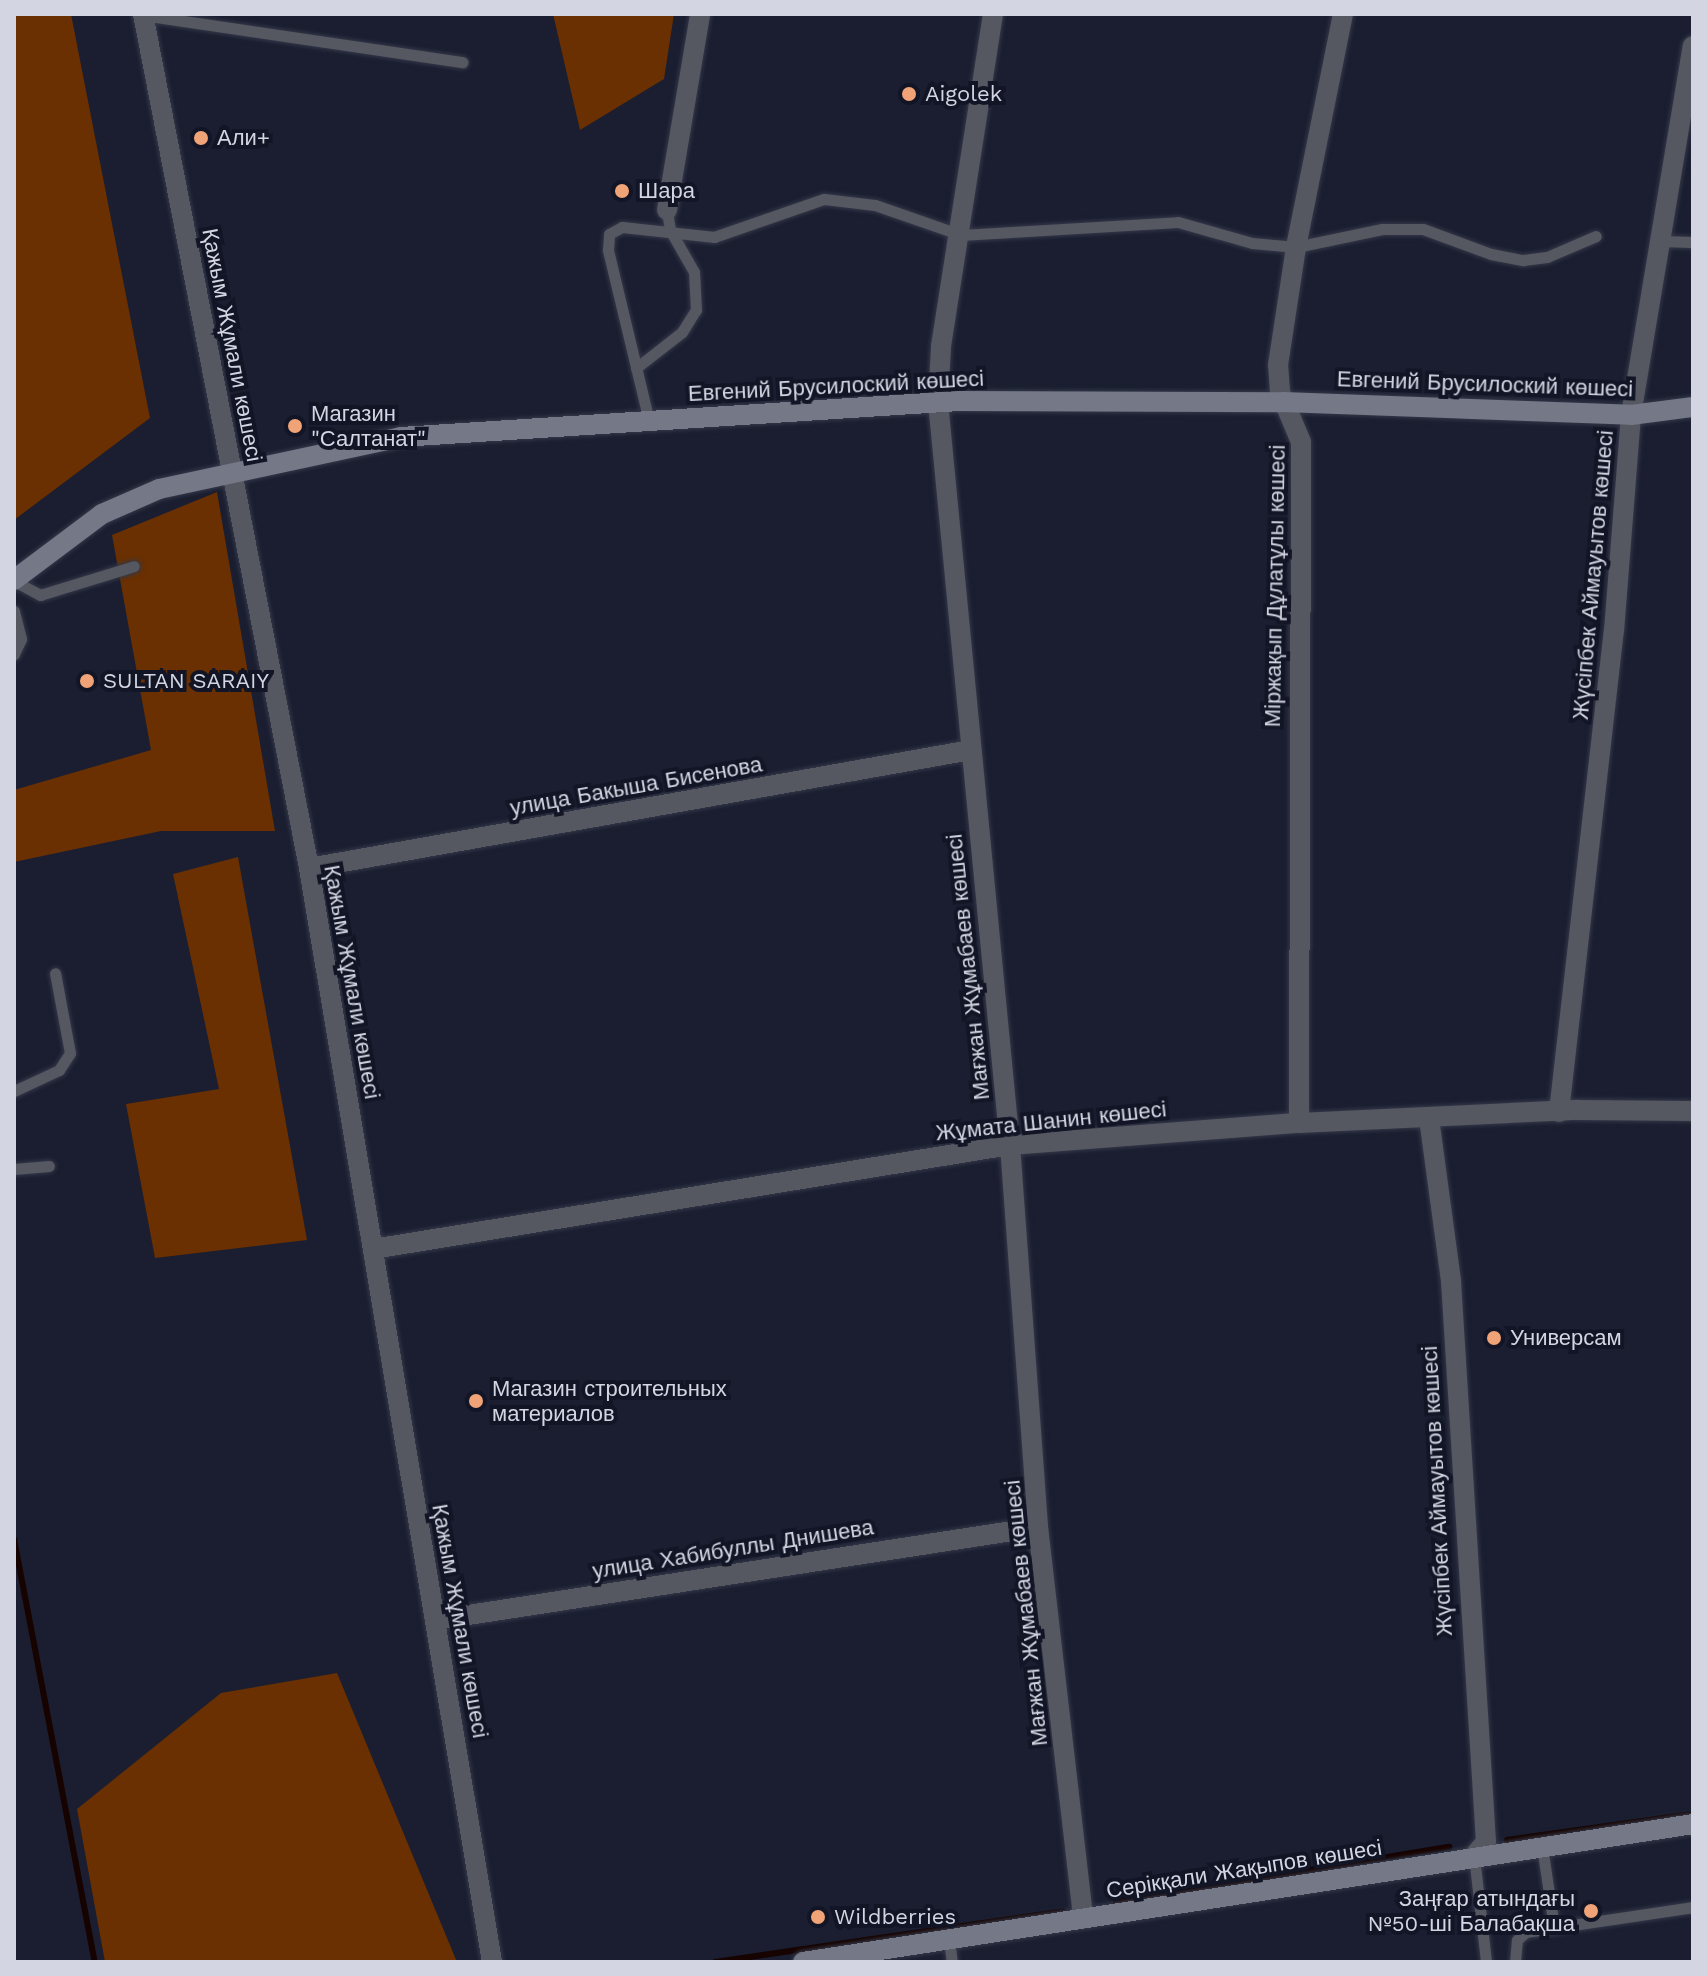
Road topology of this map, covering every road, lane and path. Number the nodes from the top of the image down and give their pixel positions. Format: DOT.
graph roads {
  1 [pos="143,14"];
  2 [pos="700,14"];
  3 [pos="993,14"];
  4 [pos="1343,14"];
  5 [pos="1693,46"];
  6 [pos="463,62"];
  7 [pos="669,220"];
  8 [pos="961,235"];
  9 [pos="1596,236"];
  10 [pos="1660,241"];
  11 [pos="1693,242"];
  12 [pos="1296,247"];
  13 [pos="636,368"];
  14 [pos="938,402"];
  15 [pos="1283,402"];
  16 [pos="1693,407"];
  17 [pos="1631,415"];
  18 [pos="649,421"];
  19 [pos="232,471"];
  20 [pos="134,566"];
  21 [pos="14,581"];
  22 [pos="14,611"];
  23 [pos="14,654"];
  24 [pos="971,750"];
  25 [pos="309,868"];
  26 [pos="55,973"];
  27 [pos="14,1091"];
  28 [pos="1693,1111"];
  29 [pos="1559,1112"];
  30 [pos="1429,1118"];
  31 [pos="1299,1123"];
  32 [pos="1010,1145"];
  33 [pos="49,1166"];
  34 [pos="14,1169"];
  35 [pos="373,1249"];
  36 [pos="1038,1527"];
  37 [pos="436,1620"];
  38 [pos="1693,1824"];
  39 [pos="1542,1846"];
  40 [pos="1474,1856"];
  41 [pos="1693,1907"];
  42 [pos="1083,1918"];
  43 [pos="1554,1927"];
  44 [pos="949,1939"];
  45 [pos="492,1962"];
  46 [pos="803,1962"];
  47 [pos="952,1962"];
  48 [pos="1486,1962"];
  49 [pos="1515,1962"];
  1 -- 6 [label="lane"];
  1 -- 19 [label="street, Қажым Жұмали көшесі"];
  2 -- 7 [label="street"];
  3 -- 8 [label="street, Мағжан Жұмабаев көшесі"];
  4 -- 12 [label="street, Міржақып Дұлатұлы көшесі"];
  5 -- 10 [label="street, Жүсіпбек Аймауытов көшесі"];
  7 -- 8 [label="lane"];
  7 -- 13 [label="lane"];
  7 -- 13 [label="lane"];
  8 -- 12 [label="lane"];
  8 -- 14 [label="street, Мағжан Жұмабаев көшесі"];
  9 -- 12 [label="lane"];
  10 -- 11 [label="lane"];
  10 -- 17 [label="street, Жүсіпбек Аймауытов көшесі"];
  12 -- 15 [label="street, Міржақып Дұлатұлы көшесі"];
  13 -- 18 [label="lane"];
  14 -- 15 [label="main road, Евгений Брусилоский көшесі"];
  14 -- 18 [label="main road, Евгений Брусилоский көшесі"];
  14 -- 24 [label="street, Мағжан Жұмабаев көшесі"];
  15 -- 17 [label="main road, Евгений Брусилоский көшесі"];
  15 -- 31 [label="street, Міржақып Дұлатұлы көшесі"];
  16 -- 17 [label="main road, Евгений Брусилоский көшесі"];
  17 -- 29 [label="street, Жүсіпбек Аймауытов көшесі"];
  18 -- 19 [label="main road, Евгений Брусилоский көшесі"];
  19 -- 21 [label="main road, Евгений Брусилоский көшесі"];
  19 -- 25 [label="street, Қажым Жұмали көшесі"];
  20 -- 21 [label="lane"];
  22 -- 23 [label="lane"];
  24 -- 25 [label="street, улица Бакыша Бисенова"];
  24 -- 32 [label="street, Мағжан Жұмабаев көшесі"];
  25 -- 35 [label="street, Қажым Жұмали көшесі"];
  26 -- 27 [label="lane"];
  28 -- 29 [label="street, Жұмата Шанин көшесі"];
  29 -- 30 [label="street, Жұмата Шанин көшесі"];
  30 -- 31 [label="street, Жұмата Шанин көшесі"];
  30 -- 40 [label="street, Жүсіпбек Аймауытов көшесі"];
  31 -- 32 [label="street, Жұмата Шанин көшесі"];
  32 -- 35 [label="street, Жұмата Шанин көшесі"];
  32 -- 36 [label="street, Мағжан Жұмабаев көшесі"];
  33 -- 34 [label="lane"];
  35 -- 37 [label="street, Қажым Жұмали көшесі"];
  36 -- 37 [label="street, улица Хабибуллы Днишева"];
  36 -- 42 [label="street, Мағжан Жұмабаев көшесі"];
  37 -- 45 [label="street, Қажым Жұмали көшесі"];
  38 -- 39 [label="main road, Серікқали Жақыпов көшесі"];
  39 -- 40 [label="main road, Серікқали Жақыпов көшесі"];
  39 -- 43 [label="lane"];
  40 -- 42 [label="main road, Серікқали Жақыпов көшесі"];
  40 -- 48 [label="lane"];
  41 -- 43 [label="lane"];
  42 -- 44 [label="main road, Серікқали Жақыпов көшесі"];
  43 -- 49 [label="lane"];
  44 -- 46 [label="main road, Серікқали Жақыпов көшесі"];
  44 -- 47 [label="lane"];
}
